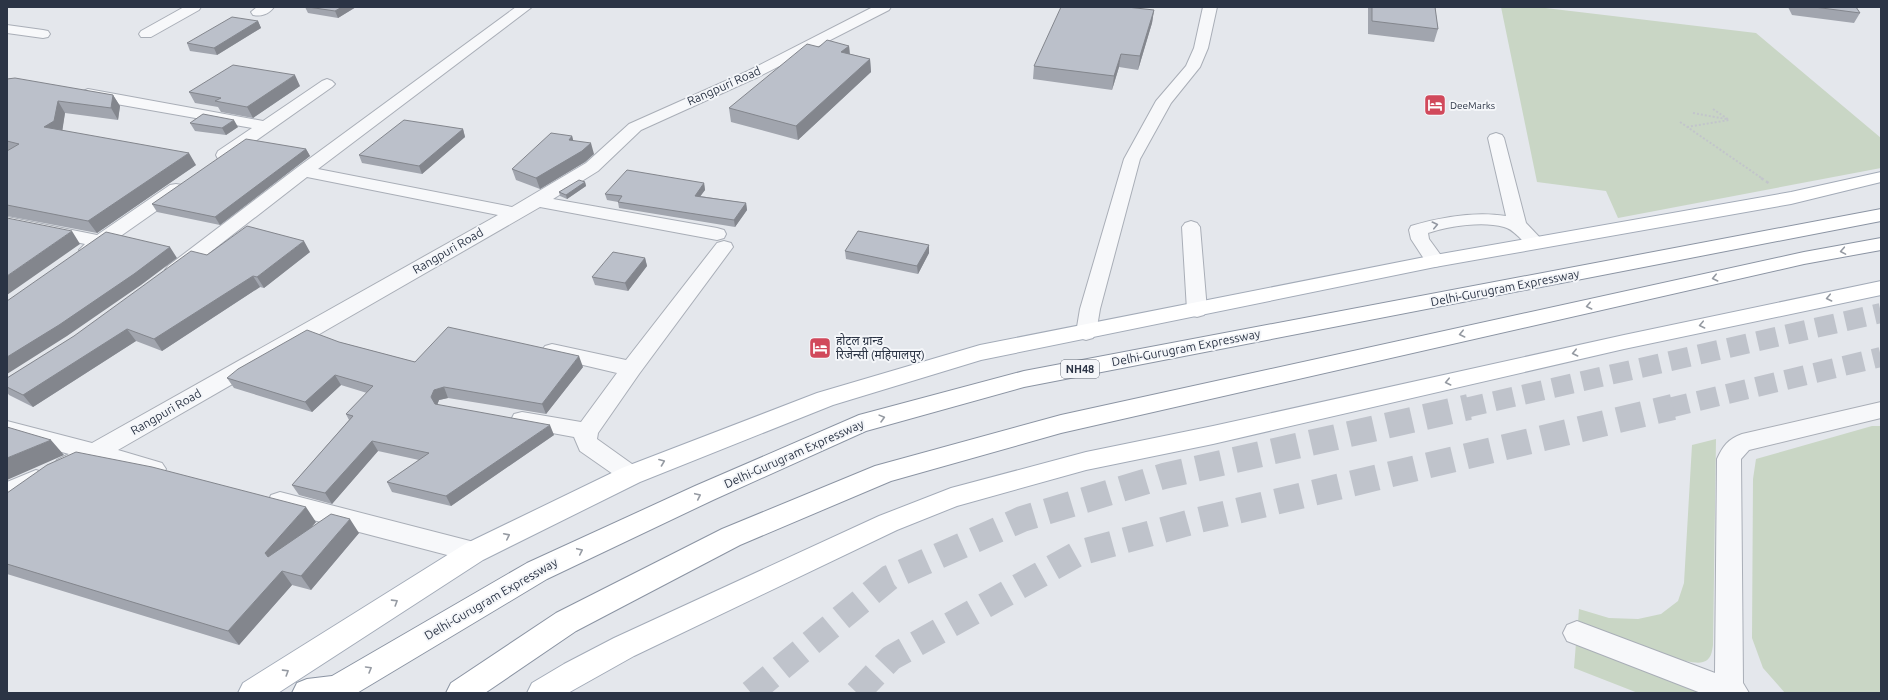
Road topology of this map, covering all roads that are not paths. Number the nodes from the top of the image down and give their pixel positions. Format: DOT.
graph roads {
  1 [pos="194,7"];
  2 [pos="526,7"];
  3 [pos="884,7"];
  4 [pos="1210,7"];
  5 [pos="7,29"];
  6 [pos="43,34"];
  7 [pos="146,34"];
  8 [pos="327,84"];
  9 [pos="70,91"];
  10 [pos="266,126"];
  11 [pos="1496,138"];
  12 [pos="209,166"];
  13 [pos="304,171"];
  14 [pos="1881,177"];
  15 [pos="190,179"];
  16 [pos="537,201"];
  17 [pos="513,213"];
  18 [pos="1881,215"];
  19 [pos="7,222"];
  20 [pos="1517,225"];
  21 [pos="1191,227"];
  22 [pos="100,241"];
  23 [pos="1536,243"];
  24 [pos="1881,244"];
  25 [pos="75,259"];
  26 [pos="1435,261"];
  27 [pos="160,282"];
  28 [pos="1881,288"];
  29 [pos="1197,310"];
  30 [pos="1086,333"];
  31 [pos="532,347"];
  32 [pos="631,369"];
  33 [pos="1881,410"];
  34 [pos="502,417"];
  35 [pos="7,429"];
  36 [pos="586,431"];
  37 [pos="94,453"];
  38 [pos="177,475"];
  39 [pos="631,475"];
  40 [pos="7,492"];
  41 [pos="261,497"];
  42 [pos="474,552"];
  43 [pos="1577,633"];
  44 [pos="333,691"];
  45 [pos="1731,692"];
  46 [pos="253,693"];
  47 [pos="307,693"];
  48 [pos="461,693"];
  49 [pos="542,693"];
  1 -- 7 [label="street"];
  2 -- 13 [label="street"];
  3 -- 16 [label="street, Rangpuri Road"];
  4 -- 30 [label="street"];
  5 -- 6 [label="street"];
  8 -- 10 [label="street"];
  9 -- 10 [label="street"];
  10 -- 12 [label="street"];
  11 -- 20 [label="street"];
  13 -- 17 [label="street"];
  13 -- 27 [label="street"];
  14 -- 23 [label="main road"];
  15 -- 22 [label="street"];
  16 -- 17 [label="street, Rangpuri Road"];
  16 -- 32 [label="street"];
  17 -- 37 [label="street, Rangpuri Road"];
  44 -- 18 [label="main road, Delhi-Gurugram Expressway / NH48, one-way"];
  19 -- 22 [label="street"];
  20 -- 23 [label="street"];
  26 -- 20 [label="street, one-way"];
  21 -- 29 [label="street"];
  22 -- 25 [label="street"];
  23 -- 26 [label="main road"];
  24 -- 48 [label="main road, one-way"];
  26 -- 29 [label="main road"];
  28 -- 49 [label="main road, one-way"];
  29 -- 30 [label="main road"];
  39 -- 30 [label="main road, one-way"];
  31 -- 32 [label="street"];
  32 -- 36 [label="street"];
  33 -- 45 [label="street"];
  34 -- 36 [label="street"];
  35 -- 37 [label="street"];
  36 -- 39 [label="street"];
  37 -- 38 [label="street"];
  37 -- 40 [label="street, Rangpuri Road"];
  42 -- 39 [label="main road, one-way"];
  41 -- 42 [label="street"];
  46 -- 42 [label="main road, one-way"];
  43 -- 45 [label="street"];
  44 -- 47 [label="main road"];
}
